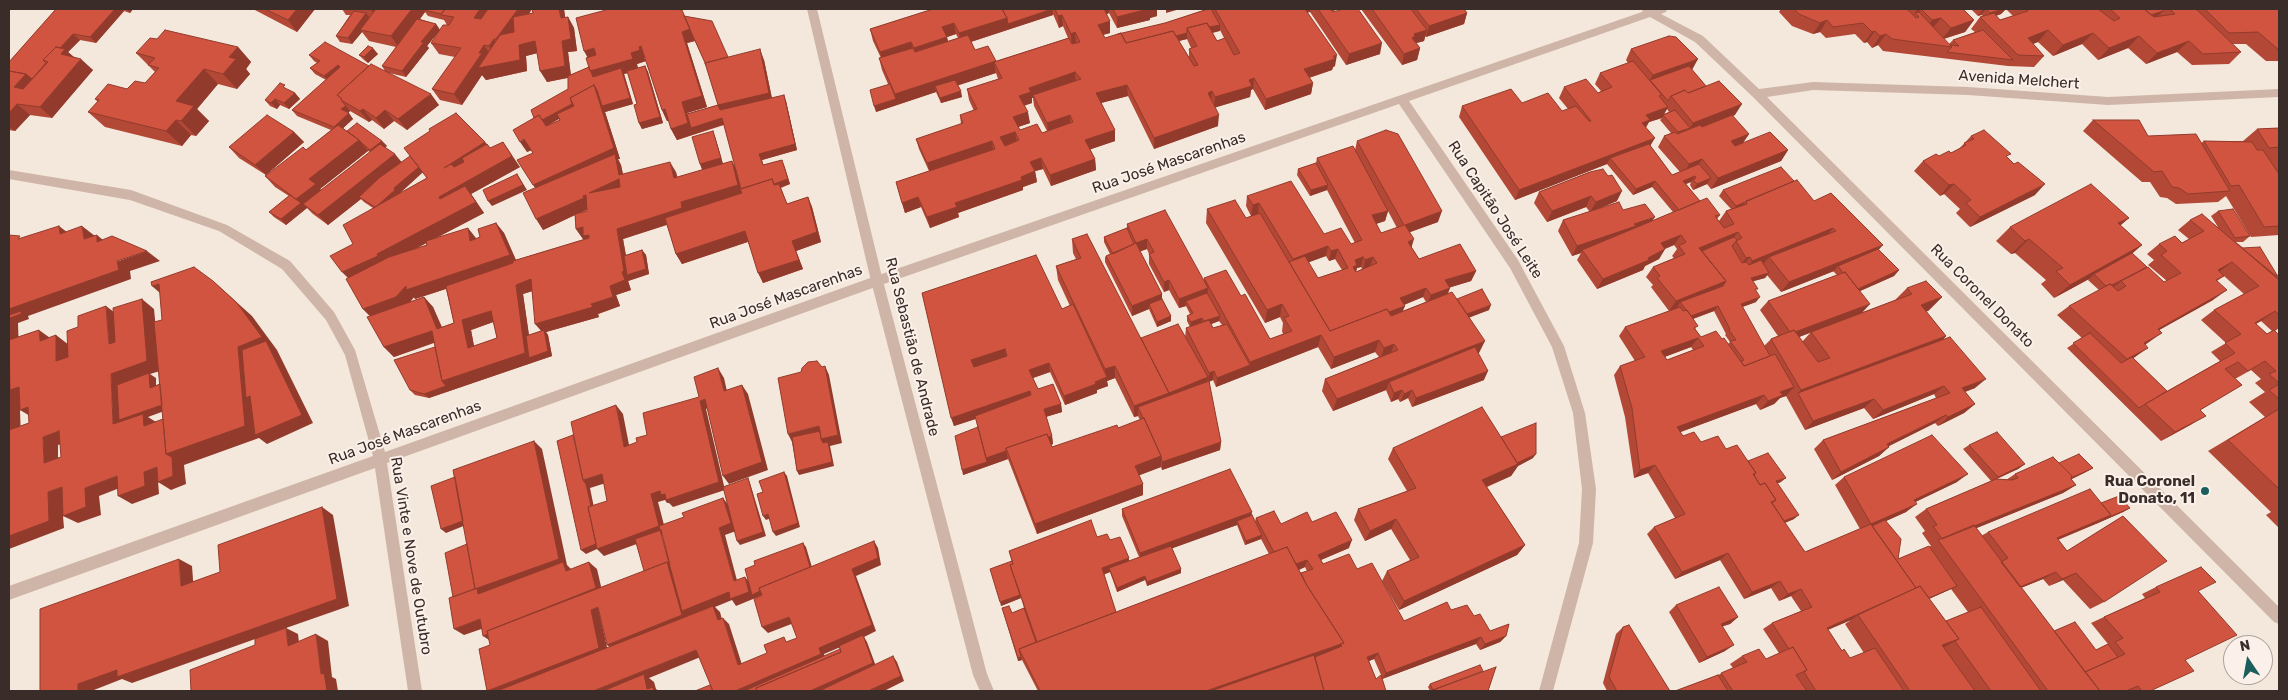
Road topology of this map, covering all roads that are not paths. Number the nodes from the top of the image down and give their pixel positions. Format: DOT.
graph roads {
  1 [pos="812,9"];
  2 [pos="1652,10"];
  3 [pos="2279,93"];
  4 [pos="1757,94"];
  5 [pos="1402,100"];
  6 [pos="9,174"];
  7 [pos="877,281"];
  8 [pos="380,459"];
  9 [pos="9,593"];
  10 [pos="2279,617"];
  11 [pos="415,691"];
  12 [pos="987,691"];
  13 [pos="1546,691"];
  1 -- 7 [label="street, Rua Sebastião de Andrade"];
  2 -- 4 [label="street, Rua Coronel Donato"];
  2 -- 5 [label="street, Rua José Mascarenhas"];
  3 -- 4 [label="street, Avenida Melchert"];
  4 -- 10 [label="street, Rua Coronel Donato"];
  5 -- 7 [label="street, Rua José Mascarenhas"];
  5 -- 13 [label="street, Rua Capitão José Leite"];
  6 -- 8 [label="street, Rua Vinte e Nove de Outubro"];
  7 -- 8 [label="street, Rua José Mascarenhas"];
  7 -- 12 [label="street, Rua Sebastião de Andrade"];
  8 -- 9 [label="street, Rua José Mascarenhas"];
  8 -- 11 [label="street, Rua Vinte e Nove de Outubro"];
}
